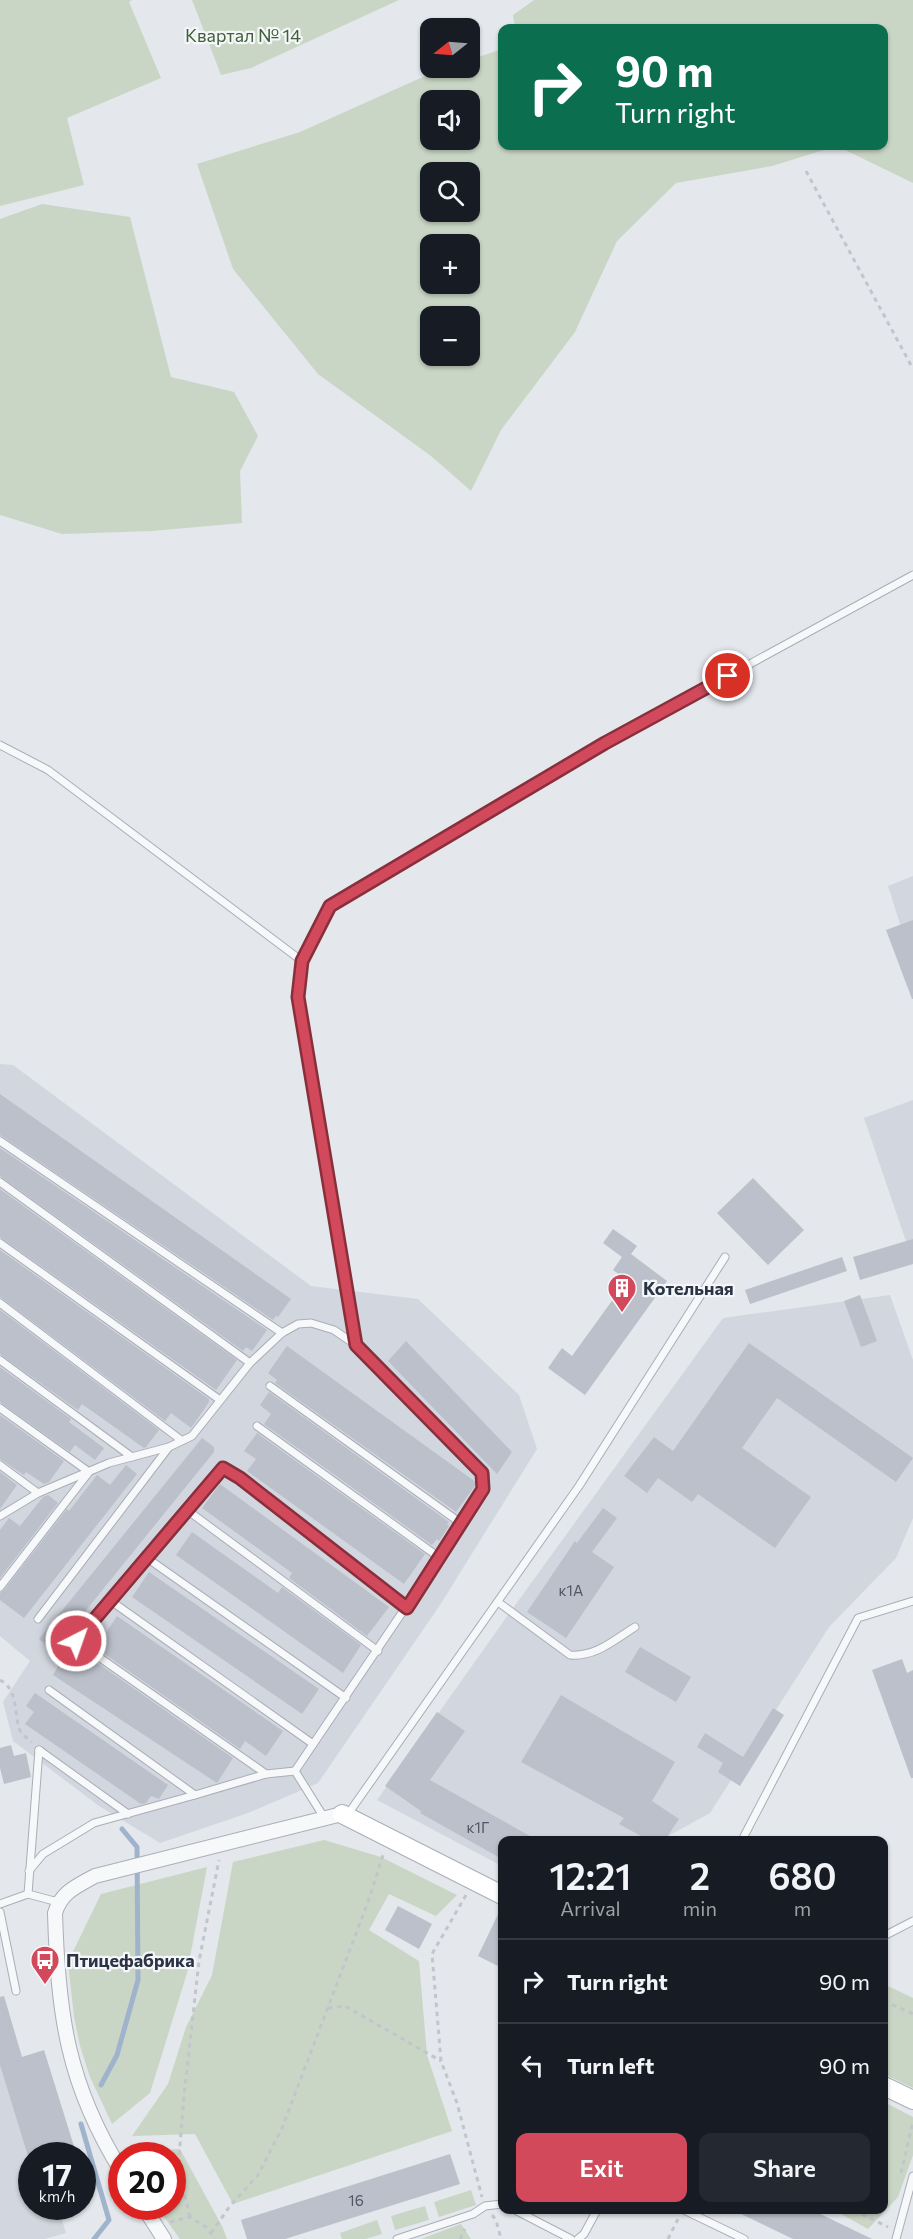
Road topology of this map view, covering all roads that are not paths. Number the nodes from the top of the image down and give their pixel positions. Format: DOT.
graph roads {
  1 [pos="913,574"];
  2 [pos="0,745"];
  3 [pos="302,961"];
  4 [pos="0,1141"];
  5 [pos="0,1182"];
  6 [pos="0,1243"];
  7 [pos="725,1257"];
  8 [pos="0,1303"];
  9 [pos="282,1333"];
  10 [pos="356,1345"];
  11 [pos="0,1359"];
  12 [pos="250,1363"];
  13 [pos="270,1386"];
  14 [pos="220,1400"];
  15 [pos="0,1408"];
  16 [pos="257,1426"];
  17 [pos="181,1440"];
  18 [pos="169,1447"];
  19 [pos="132,1457"];
  20 [pos="0,1465"];
  21 [pos="89,1472"];
  22 [pos="38,1493"];
  23 [pos="187,1510"];
  24 [pos="1,1514"];
  25 [pos="462,1524"];
  26 [pos="147,1558"];
  27 [pos="440,1558"];
  28 [pos="0,1587"];
  29 [pos="111,1601"];
  30 [pos="913,1601"];
  31 [pos="498,1602"];
  32 [pos="407,1608"];
  33 [pos="38,1619"];
  34 [pos="634,1627"];
  35 [pos="76,1641"];
  36 [pos="70,1649"];
  37 [pos="378,1651"];
  38 [pos="49,1690"];
  39 [pos="346,1698"];
  40 [pos="313,1744"];
  41 [pos="296,1771"];
  42 [pos="266,1774"];
  43 [pos="195,1795"];
  44 [pos="128,1814"];
  45 [pos="338,1816"];
  46 [pos="744,1836"];
  47 [pos="29,1871"];
  48 [pos="498,1892"];
  49 [pos="28,1894"];
  50 [pos="58,1902"];
  51 [pos="0,1905"];
  52 [pos="0,1912"];
  53 [pos="913,1921"];
  54 [pos="888,1934"];
  55 [pos="16,1991"];
  56 [pos="888,2088"];
  57 [pos="913,2100"];
  58 [pos="108,2148"];
  59 [pos="913,2176"];
  60 [pos="498,2204"];
  61 [pos="523,2214"];
  62 [pos="595,2214"];
  63 [pos="692,2214"];
  64 [pos="152,2220"];
  65 [pos="164,2239"];
  66 [pos="397,2239"];
  67 [pos="571,2239"];
  68 [pos="578,2239"];
  69 [pos="744,2239"];
  70 [pos="896,2239"];
  1 -- 3 [label="lane"];
  2 -- 3 [label="lane"];
  3 -- 10 [label="lane"];
  4 -- 9 [label="lane"];
  5 -- 12 [label="lane"];
  6 -- 14 [label="lane"];
  7 -- 31 [label="lane"];
  8 -- 17 [label="lane"];
  9 -- 10 [label="lane"];
  9 -- 12 [label="lane"];
  10 -- 25 [label="lane"];
  11 -- 19 [label="lane"];
  12 -- 14 [label="lane"];
  13 -- 25 [label="lane"];
  14 -- 17 [label="lane"];
  15 -- 21 [label="lane"];
  16 -- 27 [label="lane"];
  17 -- 18 [label="lane"];
  18 -- 19 [label="lane"];
  18 -- 33 [label="lane"];
  19 -- 21 [label="lane"];
  20 -- 22 [label="lane"];
  21 -- 22 [label="lane"];
  21 -- 28 [label="lane"];
  22 -- 24 [label="lane"];
  23 -- 26 [label="lane"];
  23 -- 32 [label="lane"];
  23 -- 37 [label="lane"];
  25 -- 27 [label="lane"];
  26 -- 29 [label="lane"];
  26 -- 39 [label="lane"];
  27 -- 32 [label="lane"];
  29 -- 35 [label="lane"];
  29 -- 40 [label="lane"];
  30 -- 46 [label="lane"];
  31 -- 34 [label="lane"];
  31 -- 45 [label="lane"];
  32 -- 37 [label="lane"];
  35 -- 36 [label="lane"];
  35 -- 42 [label="lane"];
  37 -- 39 [label="lane"];
  38 -- 43 [label="lane"];
  39 -- 40 [label="lane"];
  40 -- 41 [label="lane"];
  41 -- 42 [label="lane"];
  41 -- 45 [label="lane"];
  42 -- 43 [label="lane"];
  43 -- 44 [label="lane"];
  44 -- 47 [label="lane"];
  44 -- 47 [label="lane"];
  45 -- 48 [label="street"];
  45 -- 50 [label="street"];
  47 -- 49 [label="lane"];
  49 -- 50 [label="lane"];
  49 -- 51 [label="lane"];
  50 -- 58 [label="street"];
  52 -- 55 [label="lane"];
  53 -- 54 [label="lane"];
  56 -- 57 [label="street"];
  59 -- 70 [label="lane"];
  60 -- 66 [label="lane"];
  61 -- 67 [label="lane"];
  62 -- 68 [label="lane"];
  63 -- 69 [label="lane"];
  64 -- 65 [label="street"];
}
